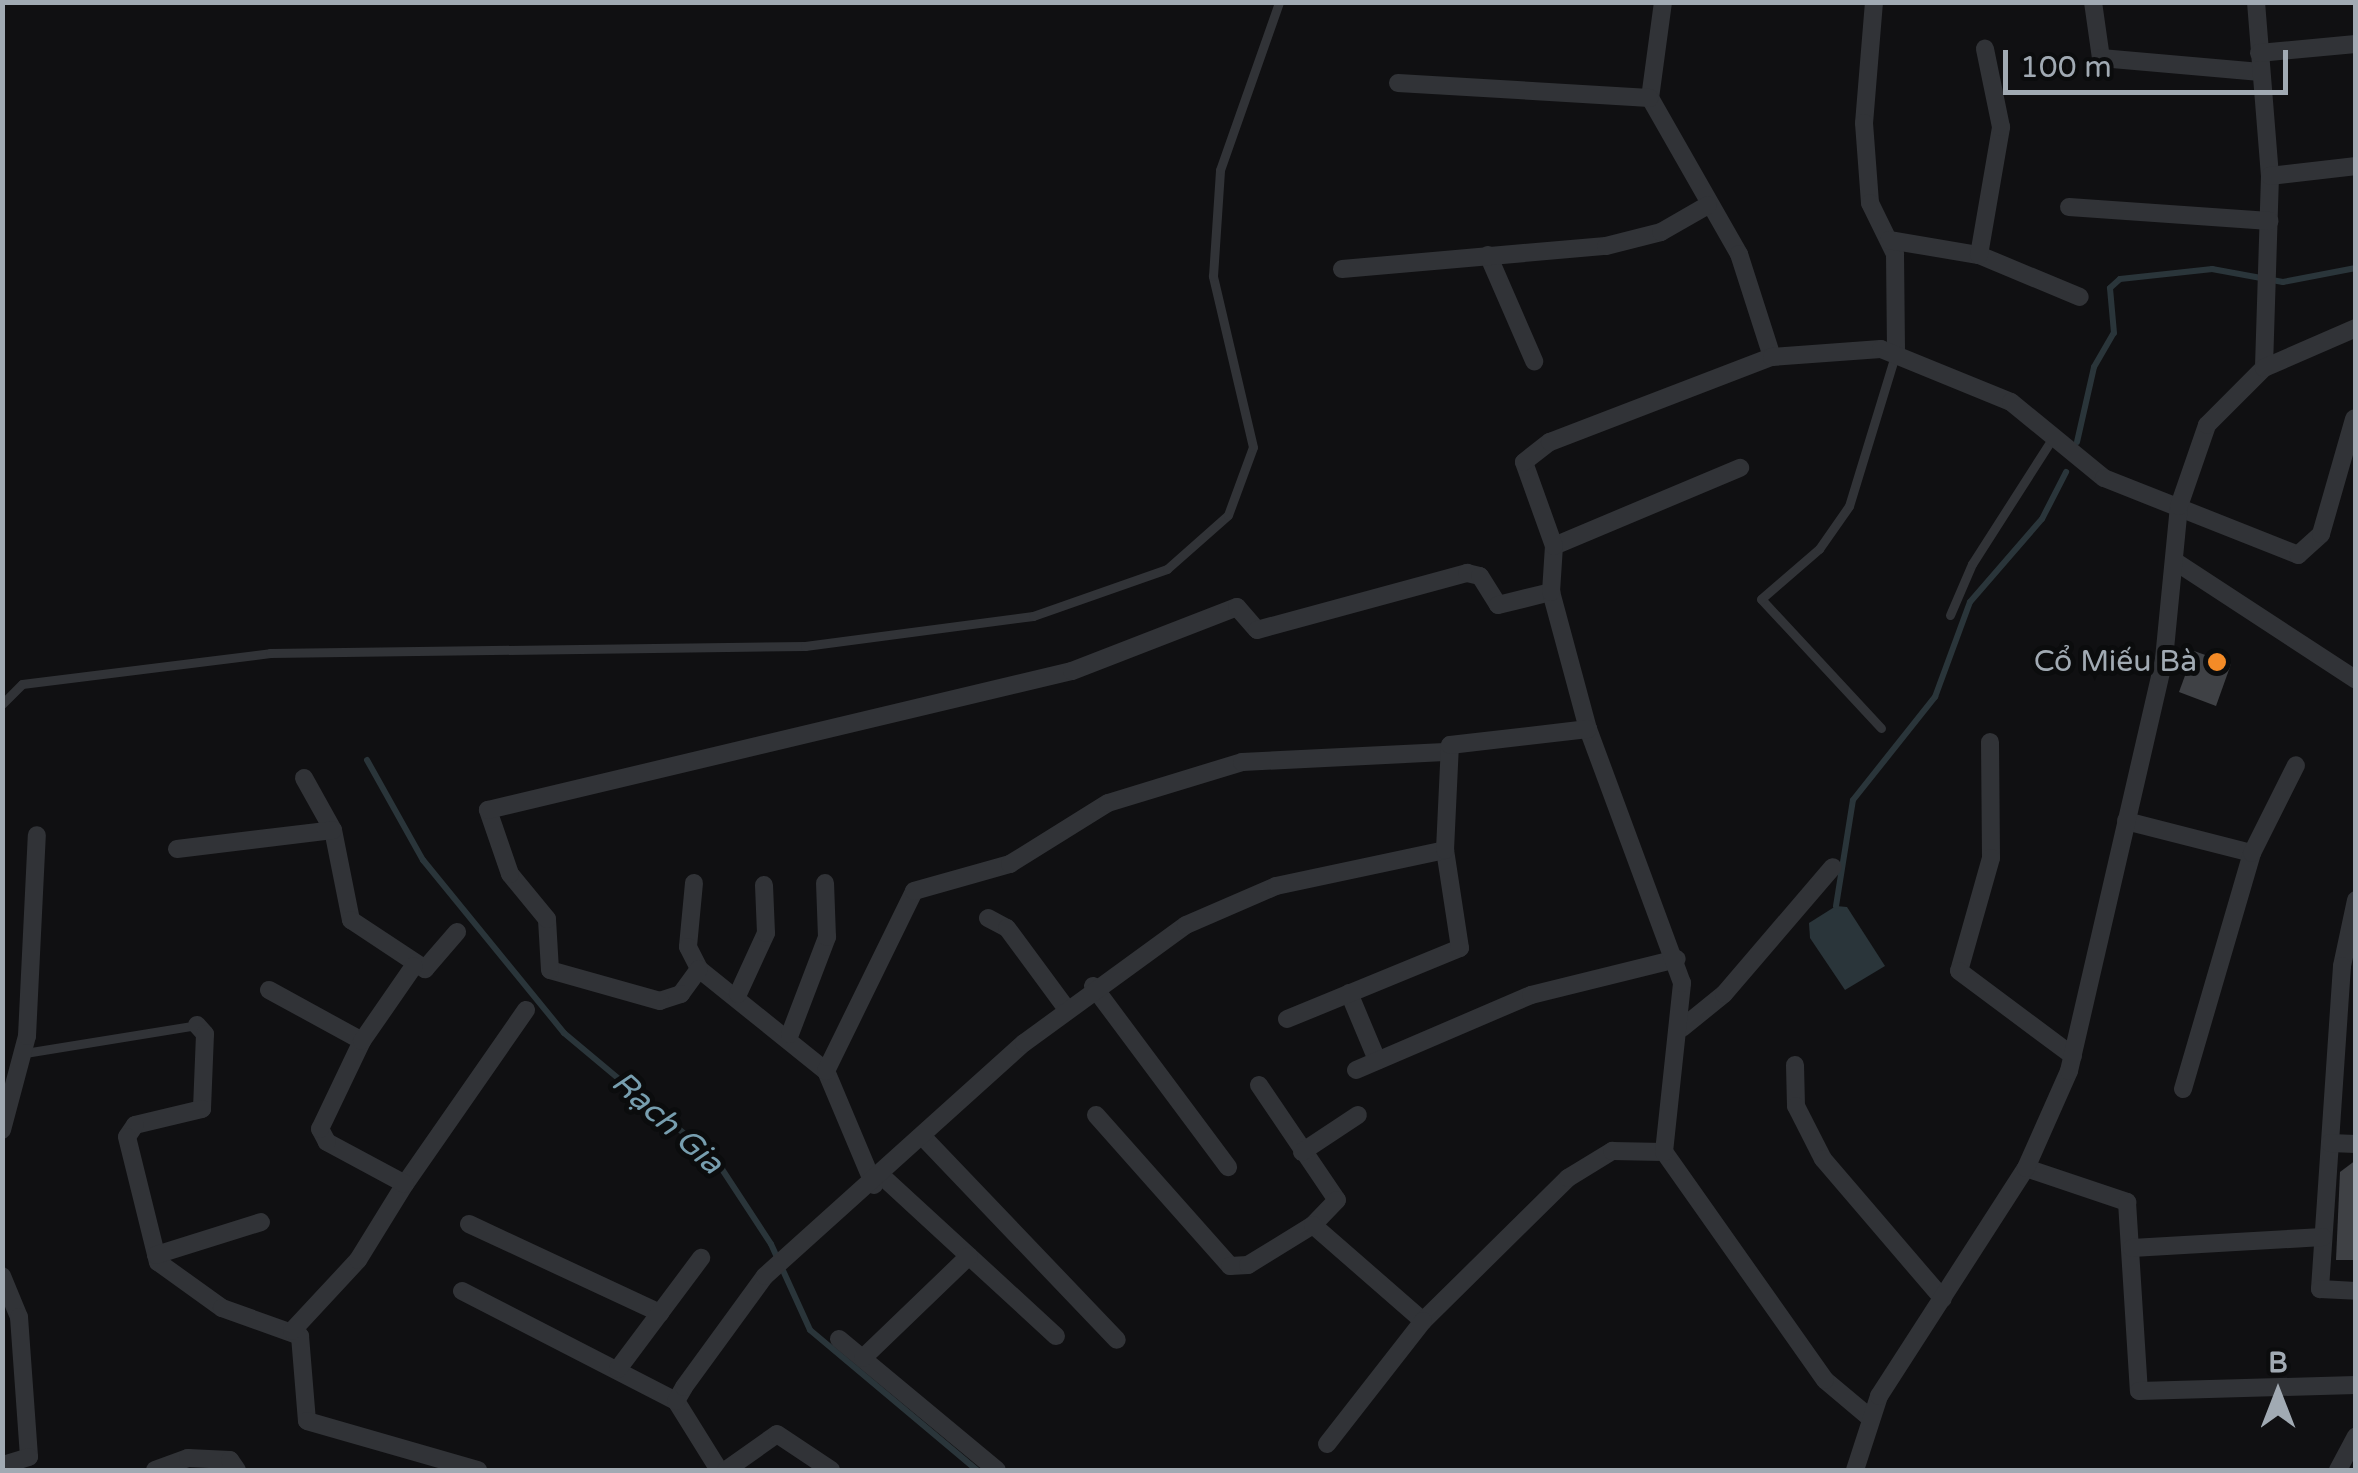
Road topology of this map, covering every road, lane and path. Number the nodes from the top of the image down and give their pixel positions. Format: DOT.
graph roads {
  1 [pos="1279,2"];
  2 [pos="1664,2"];
  3 [pos="1874,2"];
  4 [pos="2093,2"];
  5 [pos="2256,2"];
  6 [pos="2356,44"];
  7 [pos="1986,49"];
  8 [pos="2259,62"];
  9 [pos="1398,83"];
  10 [pos="1650,98"];
  11 [pos="2356,166"];
  12 [pos="2270,176"];
  13 [pos="1708,205"];
  14 [pos="2068,207"];
  15 [pos="2270,221"];
  16 [pos="1888,240"];
  17 [pos="1488,254"];
  18 [pos="1978,255"];
  19 [pos="1342,268"];
  20 [pos="2080,297"];
  21 [pos="2356,328"];
  22 [pos="1896,352"];
  23 [pos="1772,357"];
  24 [pos="1534,361"];
  25 [pos="2264,368"];
  26 [pos="2354,419"];
  27 [pos="2050,442"];
  28 [pos="1740,468"];
  29 [pos="2180,506"];
  30 [pos="1554,546"];
  31 [pos="2176,562"];
  32 [pos="1551,592"];
  33 [pos="1950,615"];
  34 [pos="2356,680"];
  35 [pos="2,704"];
  36 [pos="1881,728"];
  37 [pos="1588,729"];
  38 [pos="1990,742"];
  39 [pos="1445,752"];
  40 [pos="2296,765"];
  41 [pos="304,778"];
  42 [pos="2126,821"];
  43 [pos="333,830"];
  44 [pos="36,834"];
  45 [pos="176,849"];
  46 [pos="1445,850"];
  47 [pos="2252,853"];
  48 [pos="1832,868"];
  49 [pos="694,883"];
  50 [pos="825,883"];
  51 [pos="764,884"];
  52 [pos="2356,900"];
  53 [pos="988,918"];
  54 [pos="456,932"];
  55 [pos="1677,959"];
  56 [pos="414,966"];
  57 [pos="699,969"];
  58 [pos="1093,986"];
  59 [pos="269,990"];
  60 [pos="1349,993"];
  61 [pos="738,994"];
  62 [pos="2348,1005"];
  63 [pos="1066,1008"];
  64 [pos="526,1010"];
  65 [pos="1287,1019"];
  66 [pos="197,1025"];
  67 [pos="1682,1028"];
  68 [pos="790,1034"];
  69 [pos="362,1042"];
  70 [pos="25,1053"];
  71 [pos="2073,1056"];
  72 [pos="1377,1060"];
  73 [pos="1795,1066"];
  74 [pos="1356,1070"];
  75 [pos="826,1071"];
  76 [pos="1258,1085"];
  77 [pos="2182,1090"];
  78 [pos="1096,1115"];
  79 [pos="1358,1115"];
  80 [pos="2,1130"];
  81 [pos="924,1138"];
  82 [pos="2330,1142"];
  83 [pos="2356,1144"];
  84 [pos="1302,1152"];
  85 [pos="1664,1152"];
  86 [pos="1228,1167"];
  87 [pos="2026,1168"];
  88 [pos="878,1181"];
  89 [pos="405,1184"];
  90 [pos="261,1222"];
  91 [pos="469,1224"];
  92 [pos="1313,1225"];
  93 [pos="2323,1237"];
  94 [pos="2132,1248"];
  95 [pos="156,1255"];
  96 [pos="969,1256"];
  97 [pos="702,1258"];
  98 [pos="2,1276"];
  99 [pos="462,1290"];
  100 [pos="2356,1291"];
  101 [pos="1942,1299"];
  102 [pos="660,1313"];
  103 [pos="1423,1321"];
  104 [pos="292,1331"];
  105 [pos="1056,1336"];
  106 [pos="839,1339"];
  107 [pos="1117,1340"];
  108 [pos="863,1358"];
  109 [pos="618,1369"];
  110 [pos="2356,1385"];
  111 [pos="676,1401"];
  112 [pos="1869,1417"];
  113 [pos="2356,1436"];
  114 [pos="1327,1444"];
  115 [pos="2,1465"];
  116 [pos="155,1470"];
  117 [pos="237,1470"];
  118 [pos="478,1470"];
  119 [pos="722,1470"];
  120 [pos="831,1470"];
  121 [pos="996,1470"];
  122 [pos="1854,1470"];
  123 [pos="2338,1470"];
  1 -- 35 [label="lane"];
  2 -- 10 [label="street"];
  3 -- 16 [label="street"];
  4 -- 8 [label="street"];
  5 -- 8 [label="street"];
  6 -- 8 [label="street"];
  7 -- 18 [label="street"];
  8 -- 12 [label="street"];
  9 -- 10 [label="street"];
  10 -- 13 [label="street"];
  11 -- 12 [label="street"];
  12 -- 15 [label="street"];
  13 -- 17 [label="street"];
  13 -- 23 [label="street"];
  14 -- 15 [label="street"];
  15 -- 25 [label="street"];
  16 -- 18 [label="street"];
  16 -- 22 [label="street"];
  17 -- 19 [label="street"];
  17 -- 24 [label="street"];
  18 -- 20 [label="street"];
  21 -- 25 [label="street"];
  22 -- 23 [label="street"];
  22 -- 27 [label="street"];
  22 -- 36 [label="lane"];
  23 -- 30 [label="street"];
  25 -- 29 [label="street"];
  26 -- 29 [label="street"];
  27 -- 29 [label="street"];
  27 -- 33 [label="lane"];
  28 -- 30 [label="street"];
  29 -- 31 [label="street"];
  30 -- 32 [label="street"];
  31 -- 34 [label="street"];
  31 -- 42 [label="street"];
  32 -- 37 [label="street"];
  32 -- 57 [label="street"];
  37 -- 39 [label="street"];
  37 -- 55 [label="street"];
  38 -- 71 [label="street"];
  39 -- 46 [label="street"];
  39 -- 75 [label="street"];
  40 -- 47 [label="street"];
  41 -- 43 [label="street"];
  42 -- 47 [label="street"];
  42 -- 71 [label="street"];
  43 -- 45 [label="street"];
  43 -- 56 [label="street"];
  44 -- 70 [label="street"];
  46 -- 58 [label="street"];
  46 -- 60 [label="street"];
  47 -- 77 [label="street"];
  48 -- 67 [label="street"];
  49 -- 57 [label="street"];
  50 -- 68 [label="street"];
  51 -- 61 [label="street"];
  52 -- 62 [label="street"];
  53 -- 63 [label="street"];
  54 -- 56 [label="street"];
  55 -- 67 [label="street"];
  55 -- 72 [label="street"];
  56 -- 69 [label="street"];
  57 -- 61 [label="street"];
  58 -- 63 [label="street"];
  58 -- 86 [label="street"];
  59 -- 69 [label="street"];
  60 -- 65 [label="street"];
  60 -- 72 [label="street"];
  61 -- 68 [label="street"];
  62 -- 82 [label="street"];
  63 -- 81 [label="street"];
  64 -- 89 [label="street"];
  66 -- 70 [label="lane"];
  66 -- 95 [label="street"];
  67 -- 85 [label="street"];
  68 -- 75 [label="street"];
  69 -- 89 [label="street"];
  70 -- 80 [label="street"];
  71 -- 87 [label="street"];
  72 -- 74 [label="street"];
  73 -- 101 [label="street"];
  75 -- 88 [label="street"];
  76 -- 84 [label="street"];
  78 -- 92 [label="street"];
  79 -- 84 [label="street"];
  81 -- 88 [label="street"];
  81 -- 107 [label="street"];
  82 -- 83 [label="street"];
  82 -- 93 [label="street"];
  84 -- 92 [label="street"];
  85 -- 103 [label="street"];
  85 -- 112 [label="street"];
  87 -- 94 [label="street"];
  87 -- 101 [label="street"];
  88 -- 96 [label="street"];
  88 -- 111 [label="street"];
  89 -- 104 [label="street"];
  90 -- 95 [label="street"];
  91 -- 102 [label="street"];
  92 -- 103 [label="street"];
  93 -- 94 [label="street"];
  93 -- 100 [label="street"];
  94 -- 110 [label="street"];
  95 -- 104 [label="street"];
  96 -- 105 [label="street"];
  96 -- 108 [label="street"];
  97 -- 102 [label="street"];
  98 -- 115 [label="street"];
  99 -- 109 [label="street"];
  101 -- 112 [label="street"];
  102 -- 109 [label="street"];
  103 -- 114 [label="street"];
  104 -- 118 [label="street"];
  106 -- 108 [label="street"];
  108 -- 121 [label="street"];
  109 -- 111 [label="street"];
  111 -- 119 [label="street"];
  112 -- 122 [label="street"];
  113 -- 123 [label="street"];
  116 -- 117 [label="street"];
  119 -- 120 [label="street"];
}
